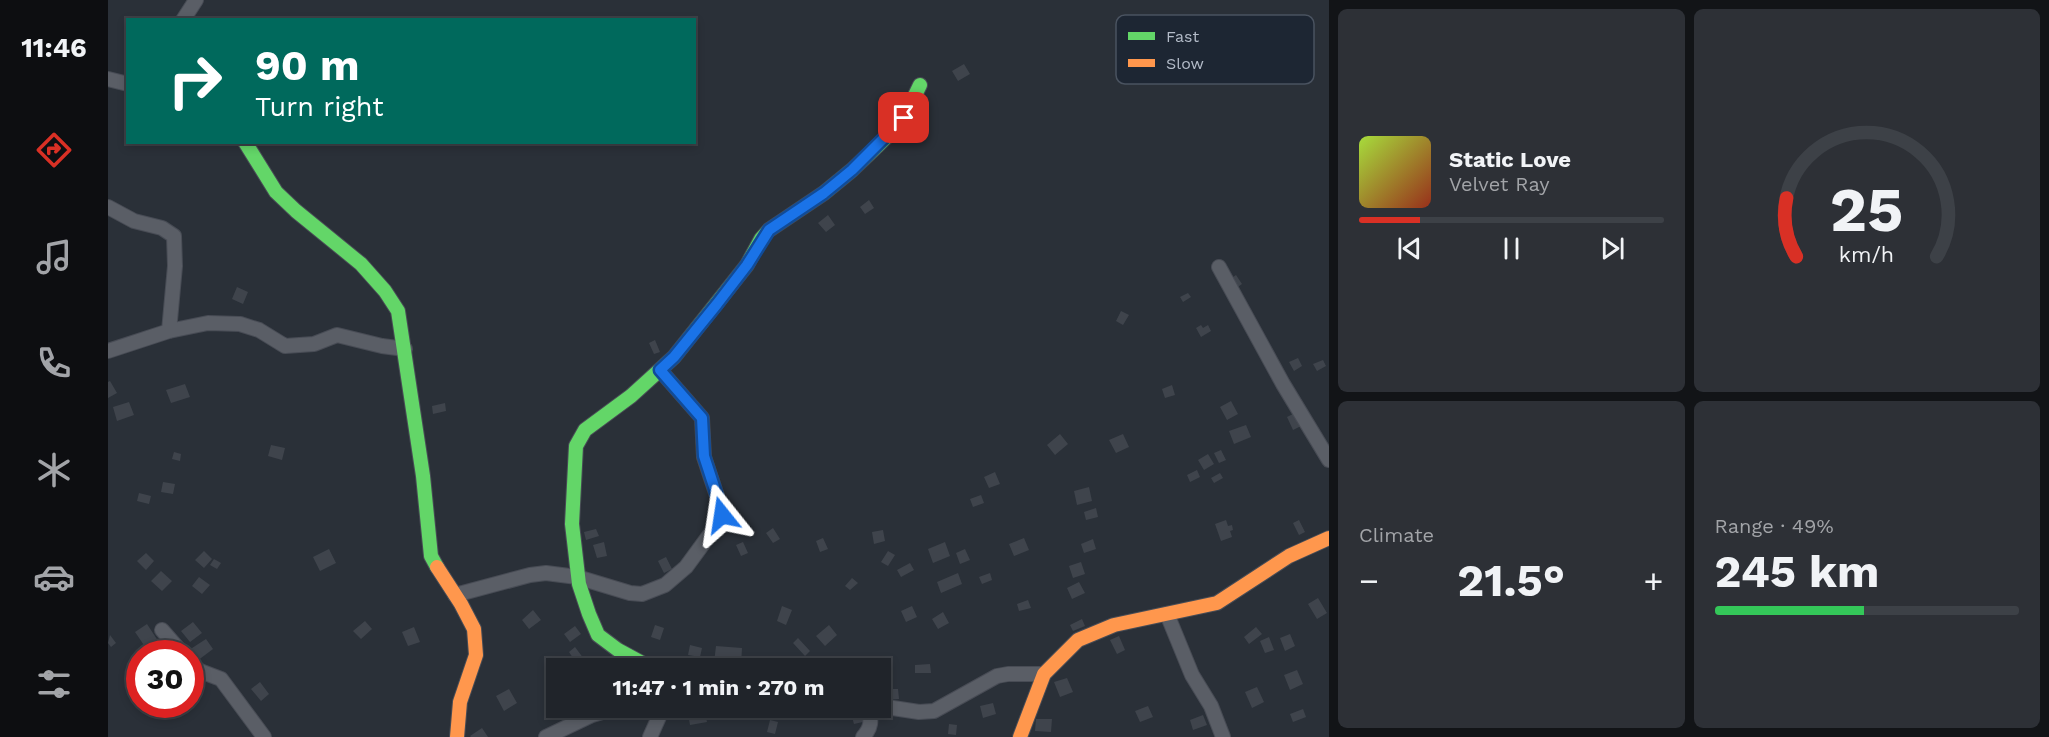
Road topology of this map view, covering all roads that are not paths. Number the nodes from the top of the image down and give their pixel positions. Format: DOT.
graph roads {
  1 [pos="196,0"];
  2 [pos="184,18"];
  3 [pos="108,79"];
  4 [pos="126,84"];
  5 [pos="921,85"];
  6 [pos="246,144"];
  7 [pos="108,207"];
  8 [pos="1220,267"];
  9 [pos="169,331"];
  10 [pos="405,350"];
  11 [pos="108,351"];
  12 [pos="660,370"];
  13 [pos="1329,460"];
  14 [pos="1329,538"];
  15 [pos="577,577"];
  16 [pos="455,595"];
  17 [pos="1167,614"];
  18 [pos="162,630"];
  19 [pos="171,640"];
  20 [pos="633,658"];
  21 [pos="204,673"];
  22 [pos="1044,674"];
  23 [pos="891,707"];
  24 [pos="586,718"];
  25 [pos="659,718"];
  26 [pos="870,718"];
  27 [pos="264,737"];
  28 [pos="457,737"];
  29 [pos="546,737"];
  30 [pos="650,737"];
  31 [pos="863,737"];
  32 [pos="1020,737"];
  33 [pos="1223,737"];
  1 -- 2 [label="street"];
  3 -- 4 [label="street"];
  5 -- 12 [label="street"];
  6 -- 10 [label="street"];
  7 -- 9 [label="street"];
  8 -- 13 [label="street"];
  9 -- 10 [label="street"];
  9 -- 11 [label="street"];
  10 -- 16 [label="street"];
  12 -- 15 [label="street"];
  12 -- 15 [label="street"];
  14 -- 17 [label="street"];
  15 -- 16 [label="street"];
  15 -- 20 [label="street"];
  16 -- 28 [label="street"];
  17 -- 22 [label="street"];
  17 -- 33 [label="street"];
  18 -- 19 [label="street"];
  21 -- 27 [label="street"];
  22 -- 23 [label="street"];
  22 -- 32 [label="street"];
  24 -- 29 [label="street"];
  25 -- 30 [label="street"];
  26 -- 31 [label="street"];
}
